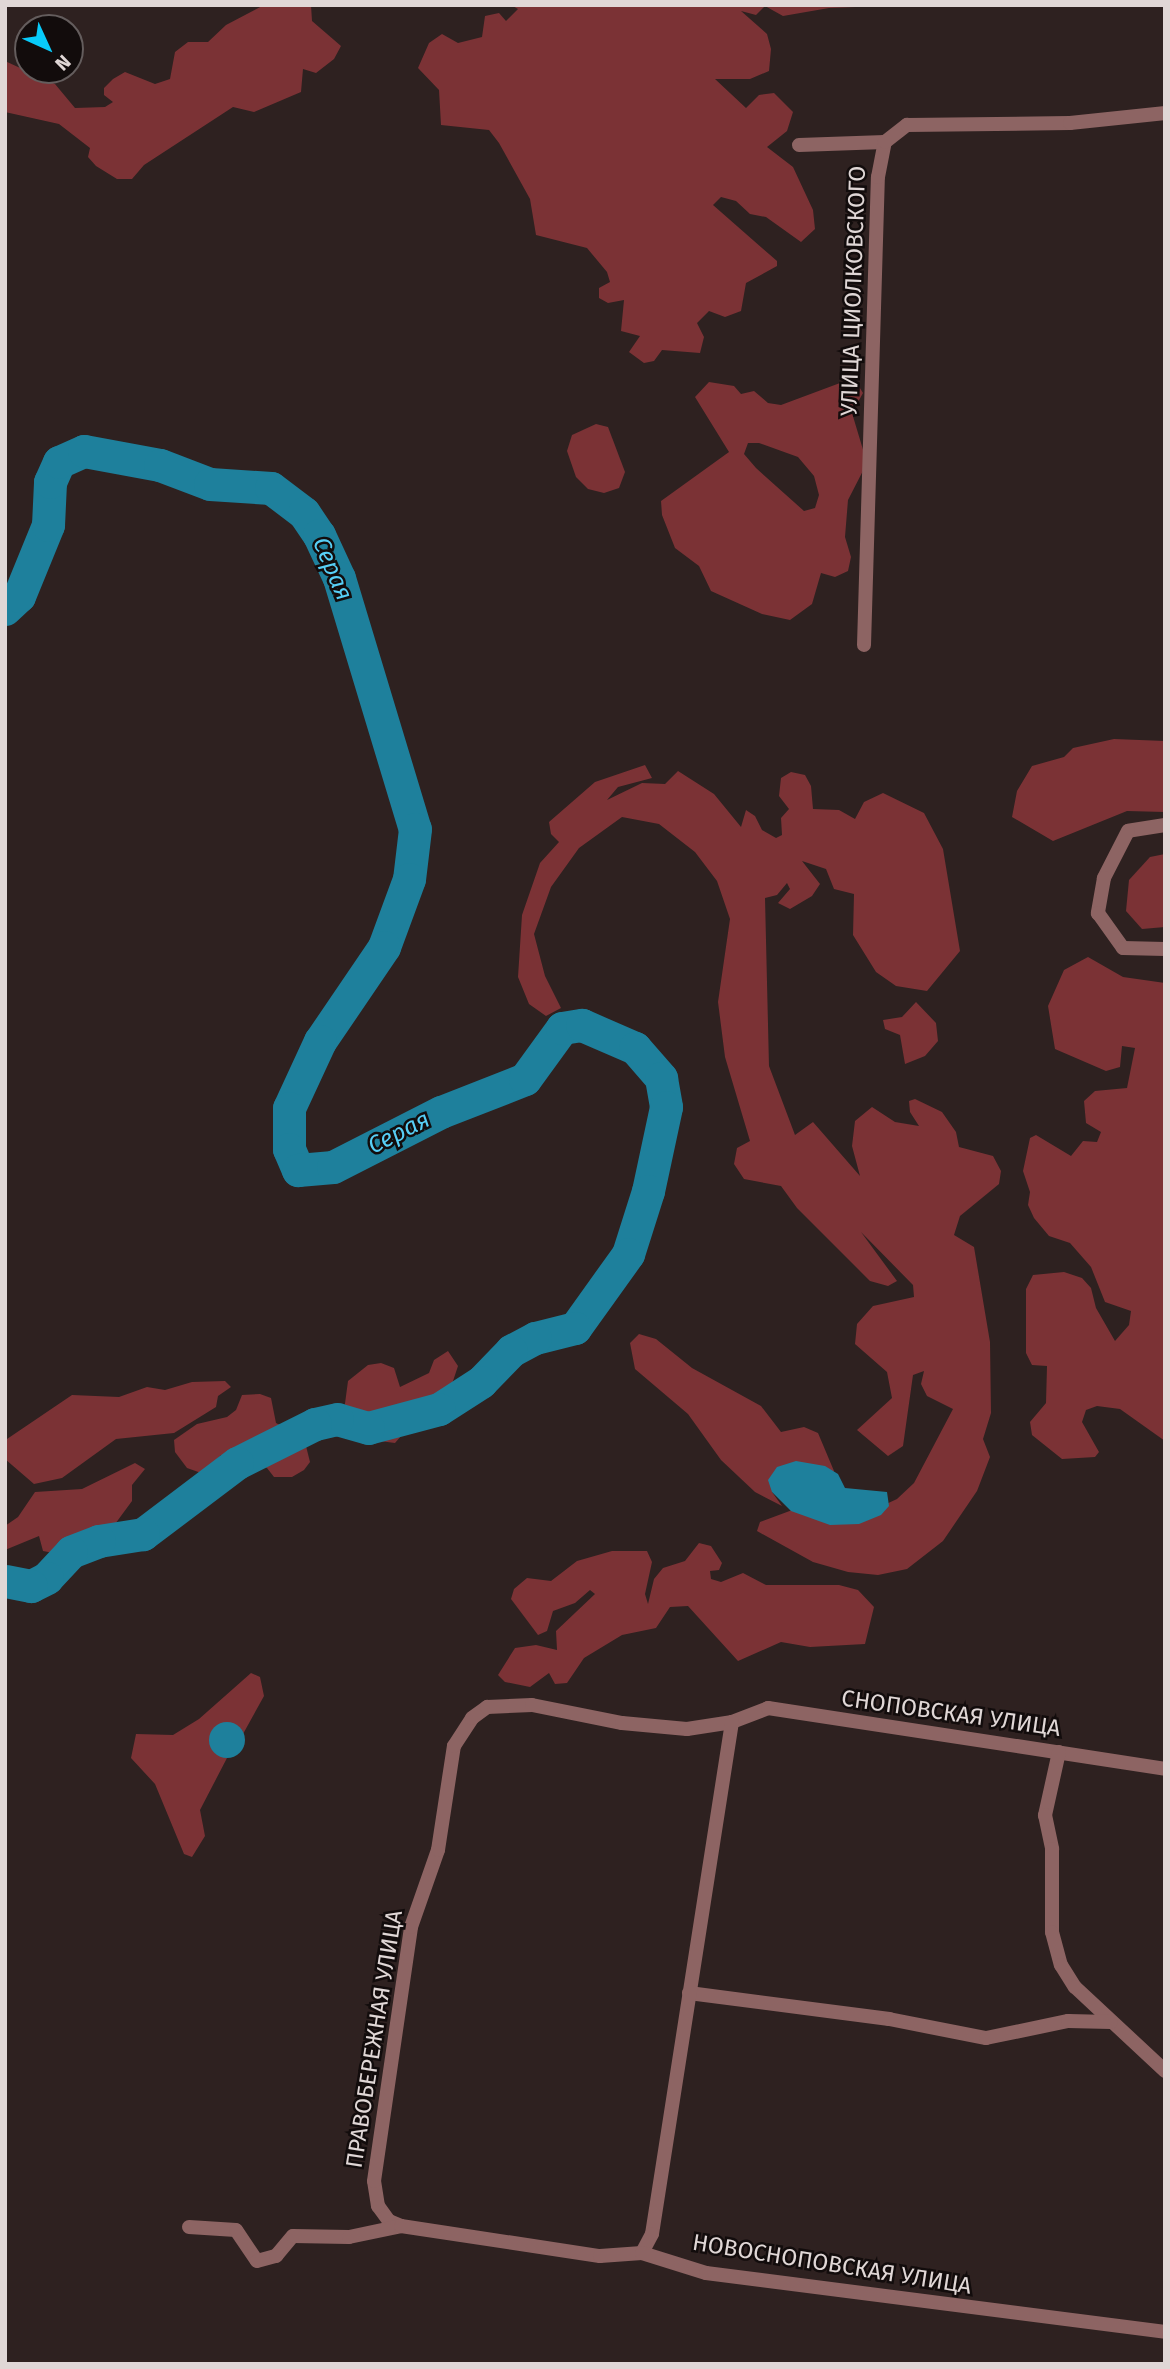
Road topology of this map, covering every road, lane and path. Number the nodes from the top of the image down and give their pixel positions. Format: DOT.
graph roads {
  1 [pos="1165,113"];
  2 [pos="885,142"];
  3 [pos="799,145"];
  4 [pos="864,645"];
  5 [pos="1165,825"];
  6 [pos="1165,949"];
  7 [pos="498,1706"];
  8 [pos="732,1722"];
  9 [pos="1059,1752"];
  10 [pos="1165,1769"];
  11 [pos="689,1993"];
  12 [pos="1111,2022"];
  13 [pos="1165,2071"];
  14 [pos="401,2226"];
  15 [pos="189,2227"];
  16 [pos="642,2253"];
  17 [pos="1165,2332"];
  1 -- 2 [label="street, УЛИЦА ЦИОЛКОВСКОГО"];
  2 -- 3 [label="street"];
  2 -- 4 [label="street, УЛИЦА ЦИОЛКОВСКОГО"];
  5 -- 6 [label="street"];
  7 -- 8 [label="street, СНОПОВСКАЯ УЛИЦА"];
  7 -- 14 [label="street, ПРАВОБЕРЕЖНАЯ УЛИЦА"];
  8 -- 9 [label="street, СНОПОВСКАЯ УЛИЦА"];
  8 -- 11 [label="street"];
  9 -- 10 [label="street, СНОПОВСКАЯ УЛИЦА"];
  9 -- 12 [label="street"];
  11 -- 12 [label="street"];
  11 -- 16 [label="street"];
  12 -- 13 [label="street"];
  14 -- 15 [label="street, НОВОСНОПОВСКАЯ УЛИЦА"];
  14 -- 16 [label="street, НОВОСНОПОВСКАЯ УЛИЦА"];
  16 -- 17 [label="street, НОВОСНОПОВСКАЯ УЛИЦА"];
}
